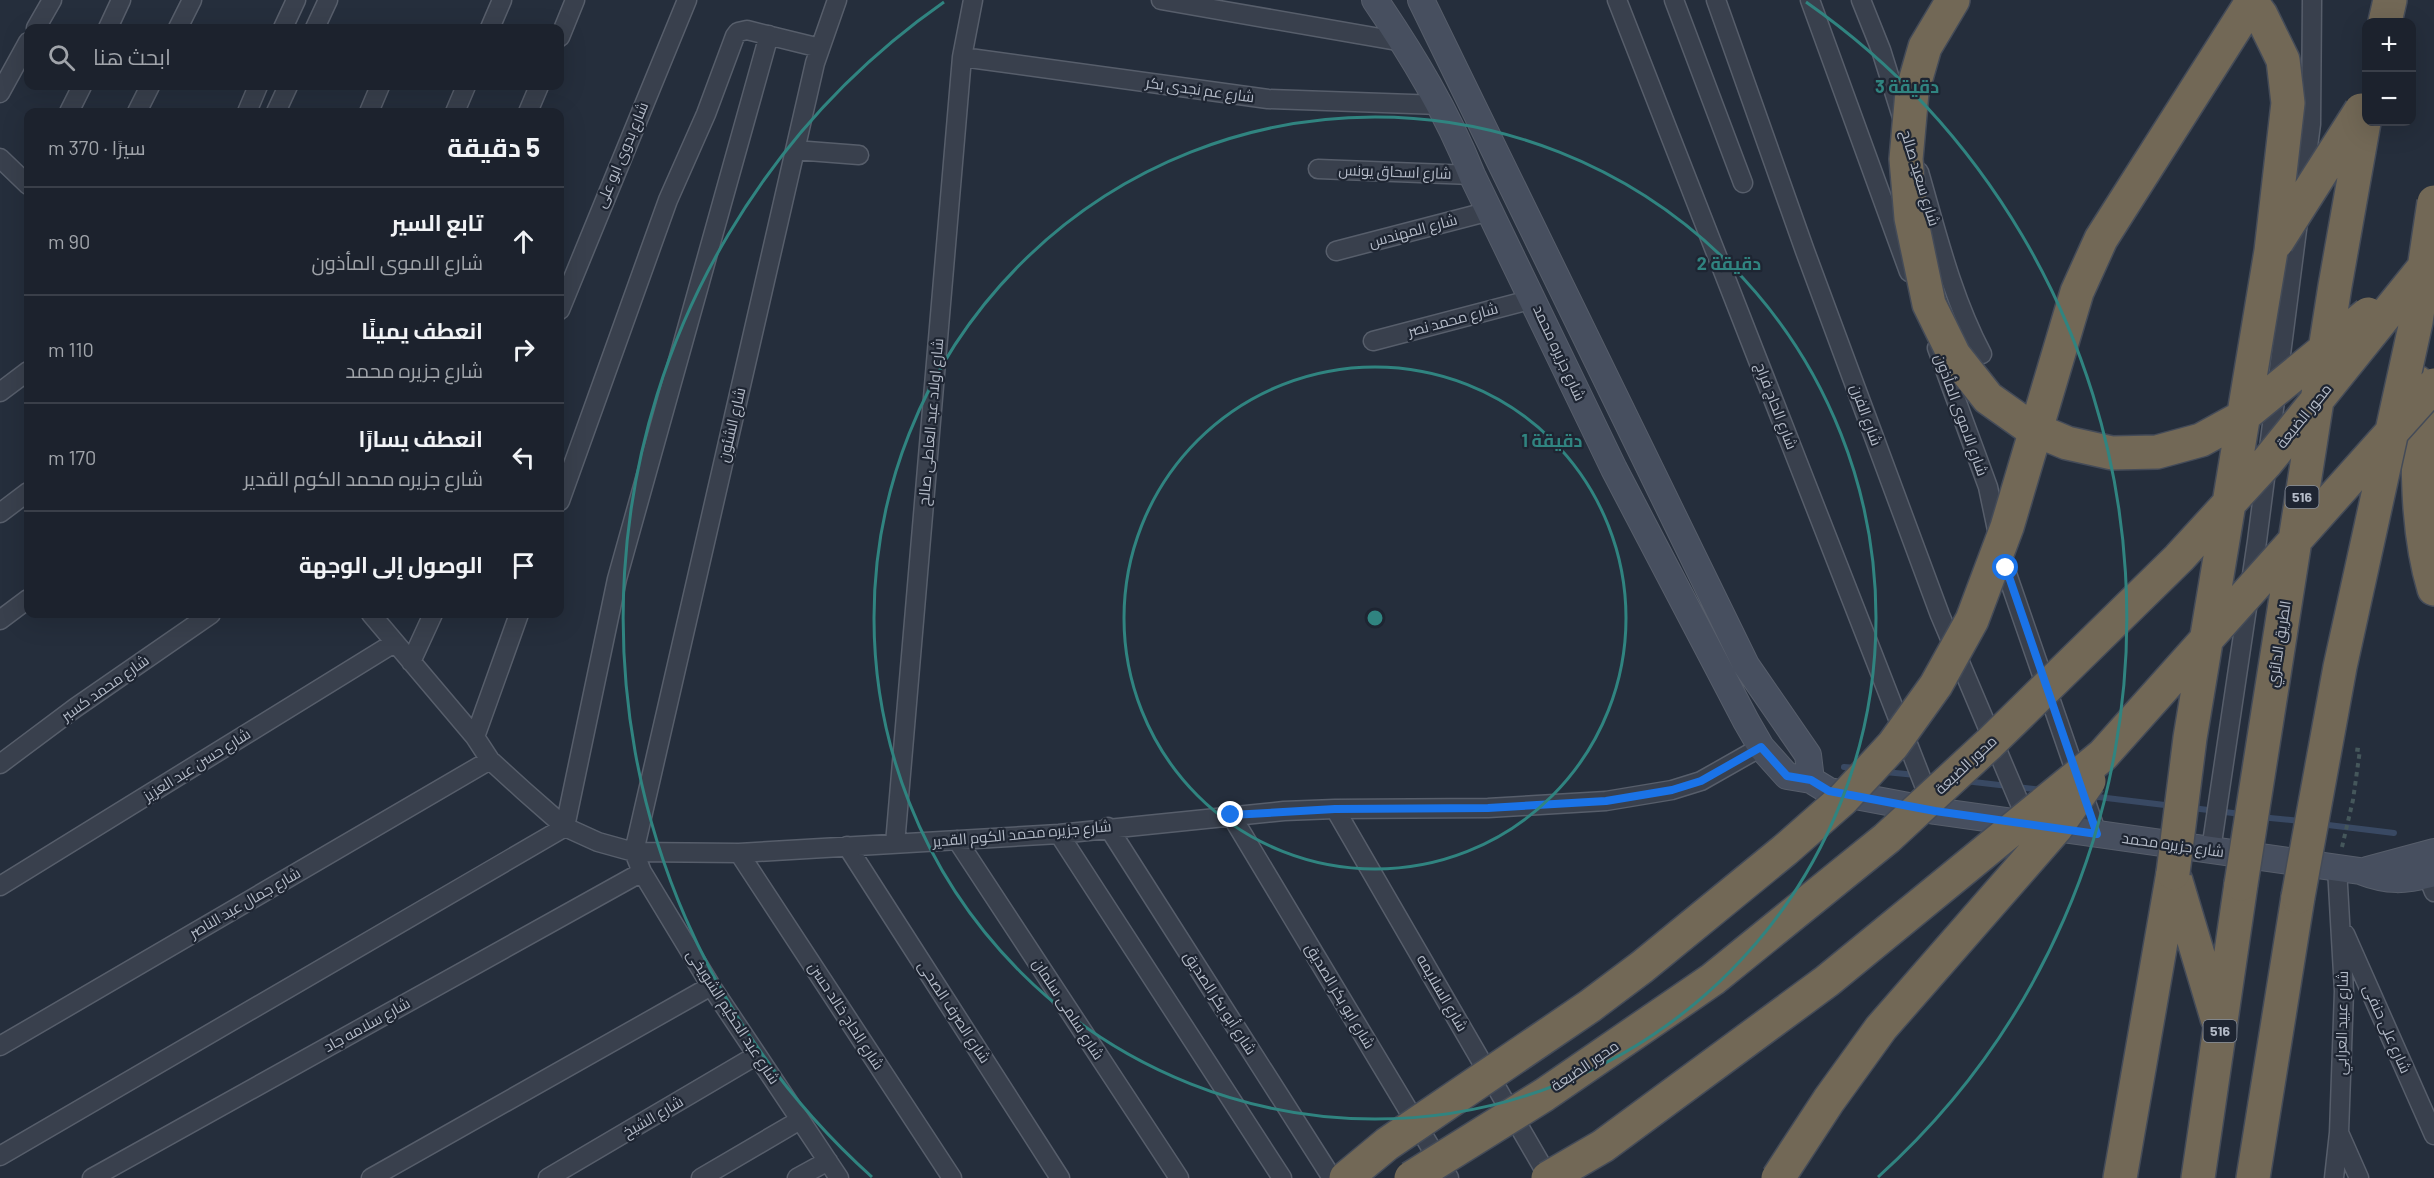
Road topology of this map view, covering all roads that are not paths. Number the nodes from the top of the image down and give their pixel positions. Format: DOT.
graph roads {
  1 [pos="52,0"];
  2 [pos="122,0"];
  3 [pos="192,0"];
  4 [pos="296,0"];
  5 [pos="328,0"];
  6 [pos="502,0"];
  7 [pos="575,0"];
  8 [pos="687,0"];
  9 [pos="837,0"];
  10 [pos="973,0"];
  11 [pos="1161,0"];
  12 [pos="1375,0"];
  13 [pos="1421,0"];
  14 [pos="1617,0"];
  15 [pos="1674,0"];
  16 [pos="1716,0"];
  17 [pos="1810,0"];
  18 [pos="1862,0"];
  19 [pos="1953,0"];
  20 [pos="2252,0"];
  21 [pos="2312,0"];
  22 [pos="2390,0"];
  23 [pos="2386,18"];
  24 [pos="38,24"];
  25 [pos="110,24"];
  26 [pos="180,24"];
  27 [pos="285,24"];
  28 [pos="317,24"];
  29 [pos="492,24"];
  30 [pos="564,27"];
  31 [pos="768,36"];
  32 [pos="1403,42"];
  33 [pos="820,48"];
  34 [pos="24,49"];
  35 [pos="962,57"];
  36 [pos="80,90"];
  37 [pos="148,90"];
  38 [pos="256,90"];
  39 [pos="286,90"];
  40 [pos="378,90"];
  41 [pos="464,90"];
  42 [pos="537,90"];
  43 [pos="0,93"];
  44 [pos="1440,105"];
  45 [pos="71,108"];
  46 [pos="138,108"];
  47 [pos="249,108"];
  48 [pos="278,108"];
  49 [pos="371,108"];
  50 [pos="457,108"];
  51 [pos="530,108"];
  52 [pos="2362,109"];
  53 [pos="2364,126"];
  54 [pos="795,150"];
  55 [pos="859,155"];
  56 [pos="0,158"];
  57 [pos="1318,169"];
  58 [pos="1472,175"];
  59 [pos="24,181"];
  60 [pos="1743,183"];
  61 [pos="2434,202"];
  62 [pos="1490,211"];
  63 [pos="1336,251"];
  64 [pos="2271,251"];
  65 [pos="2426,264"];
  66 [pos="1533,299"];
  67 [pos="564,300"];
  68 [pos="2416,322"];
  69 [pos="1373,341"];
  70 [pos="1982,354"];
  71 [pos="24,374"];
  72 [pos="2434,385"];
  73 [pos="0,392"];
  74 [pos="564,490"];
  75 [pos="24,495"];
  76 [pos="0,513"];
  77 [pos="2434,589"];
  78 [pos="24,602"];
  79 [pos="205,618"];
  80 [pos="374,618"];
  81 [pos="431,618"];
  82 [pos="518,618"];
  83 [pos="0,620"];
  84 [pos="394,643"];
  85 [pos="411,662"];
  86 [pos="475,737"];
  87 [pos="1761,747"];
  88 [pos="2103,755"];
  89 [pos="490,760"];
  90 [pos="0,764"];
  91 [pos="1811,780"];
  92 [pos="1335,809"];
  93 [pos="1935,811"];
  94 [pos="1231,815"];
  95 [pos="2029,825"];
  96 [pos="565,827"];
  97 [pos="1108,827"];
  98 [pos="1059,834"];
  99 [pos="2097,834"];
  100 [pos="957,840"];
  101 [pos="895,844"];
  102 [pos="847,846"];
  103 [pos="2211,850"];
  104 [pos="634,852"];
  105 [pos="739,853"];
  106 [pos="2430,869"];
  107 [pos="2349,870"];
  108 [pos="642,873"];
  109 [pos="2173,873"];
  110 [pos="0,886"];
  111 [pos="2340,922"];
  112 [pos="711,986"];
  113 [pos="2220,1029"];
  114 [pos="0,1046"];
  115 [pos="757,1055"];
  116 [pos="800,1120"];
  117 [pos="2339,1133"];
  118 [pos="2434,1135"];
  119 [pos="0,1156"];
  120 [pos="828,1161"];
  121 [pos="92,1178"];
  122 [pos="371,1178"];
  123 [pos="548,1178"];
  124 [pos="701,1178"];
  125 [pos="797,1178"];
  126 [pos="839,1178"];
  127 [pos="952,1178"];
  128 [pos="1060,1178"];
  129 [pos="1179,1178"];
  130 [pos="1282,1178"];
  131 [pos="1332,1178"];
  132 [pos="1346,1178"];
  133 [pos="1411,1178"];
  134 [pos="1449,1178"];
  135 [pos="1548,1178"];
  136 [pos="1778,1178"];
  137 [pos="2120,1178"];
  138 [pos="2198,1178"];
  139 [pos="2253,1178"];
  140 [pos="2334,1178"];
  141 [pos="2359,1178"];
  1 -- 24 [label="street"];
  2 -- 25 [label="street"];
  3 -- 26 [label="street"];
  4 -- 27 [label="street"];
  5 -- 28 [label="street"];
  6 -- 29 [label="street"];
  7 -- 30 [label="street"];
  8 -- 67 [label="street, شارع بدوى ابو على"];
  9 -- 33 [label="street, شارع الشئون"];
  10 -- 35 [label="street, شارع اولاد عبد العاطى صالح"];
  11 -- 32 [label="street"];
  12 -- 32 [label="main road, شارع جزيره محمد"];
  13 -- 91 [label="main road, شارع جزيره محمد"];
  14 -- 93 [label="street, شارع الحاج فراج"];
  15 -- 60 [label="street"];
  16 -- 95 [label="street, شارع الفرن"];
  17 -- 99 [label="street, شارع الاموى المأذون"];
  18 -- 70 [label="street, شارع سعيد صالح"];
  19 -- 65 [label="highway, bridge"];
  20 -- 64 [label="highway, bridge"];
  20 -- 132 [label="highway, bridge"];
  21 -- 103 [label="street"];
  22 -- 23 [label="highway"];
  31 -- 33 [label="street"];
  31 -- 74 [label="street"];
  31 -- 96 [label="street"];
  32 -- 44 [label="main road, شارع جزيره محمد"];
  33 -- 54 [label="street, شارع الشئون"];
  34 -- 43 [label="street"];
  35 -- 44 [label="street, شارع عم نجدى بكر"];
  35 -- 101 [label="street, شارع اولاد عبد العاطى صالح"];
  36 -- 45 [label="street"];
  37 -- 46 [label="street"];
  38 -- 47 [label="street"];
  39 -- 48 [label="street"];
  40 -- 49 [label="street"];
  41 -- 50 [label="street"];
  42 -- 51 [label="street"];
  44 -- 58 [label="main road, شارع جزيره محمد"];
  52 -- 64 [label="highway, bridge"];
  53 -- 113 [label="highway, الطريق الدائري / 516, bridge"];
  54 -- 55 [label="street"];
  54 -- 104 [label="street, شارع الشئون"];
  56 -- 59 [label="street"];
  57 -- 58 [label="street, شارع اسحاق يونس"];
  58 -- 62 [label="main road, شارع جزيره محمد"];
  61 -- 68 [label="highway, bridge"];
  62 -- 63 [label="street, شارع المهندس"];
  62 -- 66 [label="main road, شارع جزيره محمد"];
  64 -- 109 [label="highway, bridge"];
  65 -- 133 [label="highway, محور الضبعة, bridge"];
  66 -- 69 [label="street, شارع محمد نصر"];
  66 -- 87 [label="main road, شارع جزيره محمد"];
  68 -- 77 [label="highway, bridge"];
  68 -- 139 [label="highway, bridge"];
  71 -- 73 [label="street"];
  72 -- 88 [label="highway, bridge"];
  75 -- 76 [label="street"];
  78 -- 83 [label="street"];
  79 -- 90 [label="street, شارع محمد كسبر"];
  80 -- 84 [label="street, شارع جزيره محمد الكوم القدير"];
  81 -- 85 [label="street"];
  82 -- 86 [label="street"];
  84 -- 85 [label="street, شارع جزيره محمد الكوم القدير"];
  84 -- 110 [label="street, شارع حسن عبد العزيز"];
  85 -- 86 [label="street, شارع جزيره محمد الكوم القدير"];
  86 -- 89 [label="street, شارع جزيره محمد الكوم القدير"];
  87 -- 91 [label="main road, شارع جزيره محمد"];
  87 -- 92 [label="street, شارع جزيره محمد الكوم القدير"];
  88 -- 135 [label="highway, bridge"];
  88 -- 136 [label="highway, bridge"];
  89 -- 96 [label="street, شارع جزيره محمد الكوم القدير"];
  89 -- 114 [label="street, شارع جمال عبد الناصر"];
  91 -- 93 [label="main road, شارع جزيره محمد"];
  92 -- 94 [label="street, شارع جزيره محمد الكوم القدير"];
  92 -- 135 [label="street, شارع السلايمه"];
  93 -- 95 [label="main road, شارع جزيره محمد"];
  94 -- 97 [label="street, شارع جزيره محمد الكوم القدير"];
  94 -- 134 [label="street, شارع ابو بكر الصديق"];
  95 -- 99 [label="main road, شارع جزيره محمد"];
  96 -- 104 [label="street, شارع جزيره محمد الكوم القدير"];
  96 -- 119 [label="street"];
  97 -- 98 [label="street, شارع جزيره محمد الكوم القدير"];
  97 -- 131 [label="street, شارع أبو بكر الصديق"];
  98 -- 100 [label="street, شارع جزيره محمد الكوم القدير"];
  98 -- 130 [label="street"];
  99 -- 103 [label="main road, شارع جزيره محمد"];
  100 -- 101 [label="street, شارع جزيره محمد الكوم القدير"];
  100 -- 129 [label="street, شارع سلمى سلمان"];
  101 -- 102 [label="street, شارع جزيره محمد الكوم القدير"];
  102 -- 105 [label="street, شارع جزيره محمد الكوم القدير"];
  102 -- 128 [label="street, شارع الصرف الصحى"];
  103 -- 107 [label="main road, شارع جزيره محمد"];
  104 -- 105 [label="street, شارع جزيره محمد الكوم القدير"];
  104 -- 108 [label="street, شارع عبد الحكيم الشويخى"];
  105 -- 127 [label="street, شارع الحاج خالد حسن"];
  106 -- 107 [label="main road, شارع جزيره محمد"];
  107 -- 111 [label="street, شارع عبيد العرابي"];
  108 -- 112 [label="street, شارع عبد الحكيم الشويخى"];
  108 -- 121 [label="street, شارع سلامه جاد"];
  109 -- 113 [label="highway"];
  109 -- 137 [label="highway"];
  111 -- 117 [label="street, شارع عبيد العرابي"];
  111 -- 118 [label="street, شارع على حنفى"];
  112 -- 115 [label="street, شارع عبد الحكيم الشويخى"];
  112 -- 122 [label="street"];
  113 -- 138 [label="highway, الطريق الدائري / 516"];
  115 -- 116 [label="street, شارع عبد الحكيم الشويخى"];
  115 -- 123 [label="street, شارع الشيخ"];
  116 -- 120 [label="street, شارع عبد الحكيم الشويخى"];
  116 -- 124 [label="street"];
  117 -- 140 [label="street, شارع عبيد العرابي"];
  117 -- 141 [label="street"];
  120 -- 125 [label="street"];
  120 -- 126 [label="street, شارع عبد الحكيم الشويخى"];
}
